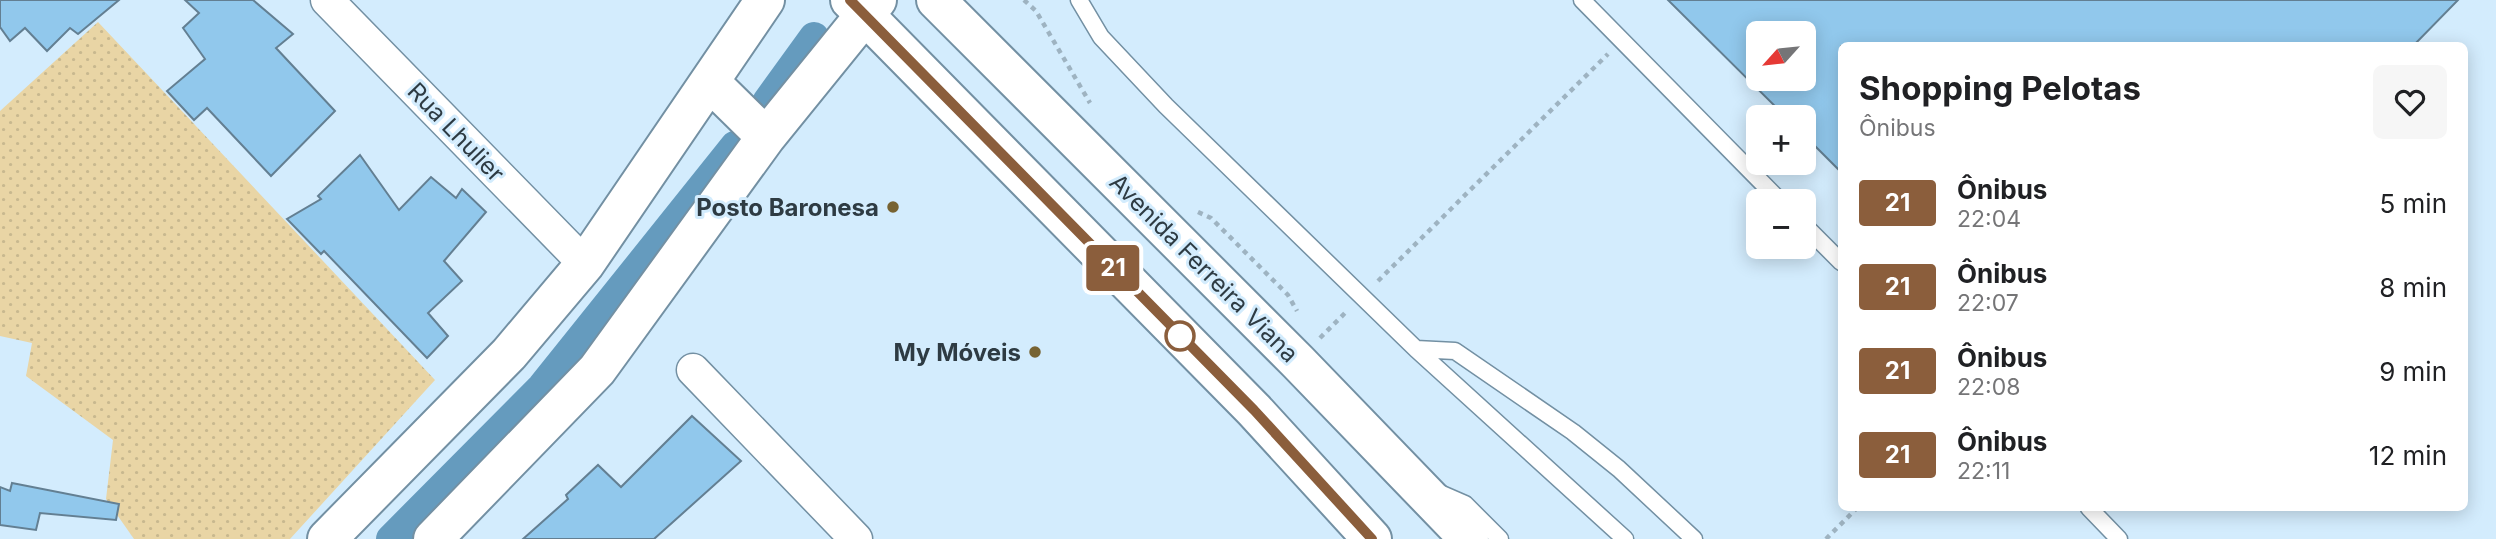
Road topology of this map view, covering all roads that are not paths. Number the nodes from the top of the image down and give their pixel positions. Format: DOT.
graph roads {
  1 [pos="327,0"];
  2 [pos="765,0"];
  3 [pos="936,0"];
  4 [pos="977,0"];
  5 [pos="1079,0"];
  6 [pos="1582,0"];
  7 [pos="864,5"];
  8 [pos="1017,80"];
  9 [pos="704,90"];
  10 [pos="761,144"];
  11 [pos="1768,189"];
  12 [pos="1816,237"];
  13 [pos="1838,259"];
  14 [pos="585,264"];
  15 [pos="1416,349"];
  16 [pos="693,370"];
  17 [pos="1413,482"];
  18 [pos="2092,511"];
  19 [pos="327,539"];
  20 [pos="433,539"];
  21 [pos="856,539"];
  22 [pos="1372,539"];
  23 [pos="1469,539"];
  24 [pos="1500,539"];
  25 [pos="1625,539"];
  26 [pos="1693,539"];
  27 [pos="2119,539"];
  1 -- 14 [label="street, Rua Lhulier"];
  2 -- 9 [label="main road"];
  3 -- 8 [label="main road, Avenida Ferreira Viana"];
  4 -- 8 [label="main road"];
  5 -- 15 [label="lane"];
  6 -- 11 [label="lane"];
  7 -- 10 [label="main road"];
  7 -- 22 [label="main road"];
  8 -- 17 [label="main road, Avenida Ferreira Viana"];
  9 -- 10 [label="main road"];
  9 -- 14 [label="main road"];
  10 -- 20 [label="main road"];
  12 -- 13 [label="lane"];
  14 -- 19 [label="main road"];
  15 -- 25 [label="lane"];
  15 -- 26 [label="lane"];
  16 -- 21 [label="street"];
  17 -- 23 [label="main road, Avenida Ferreira Viana"];
  17 -- 24 [label="lane"];
  18 -- 27 [label="lane"];
}
